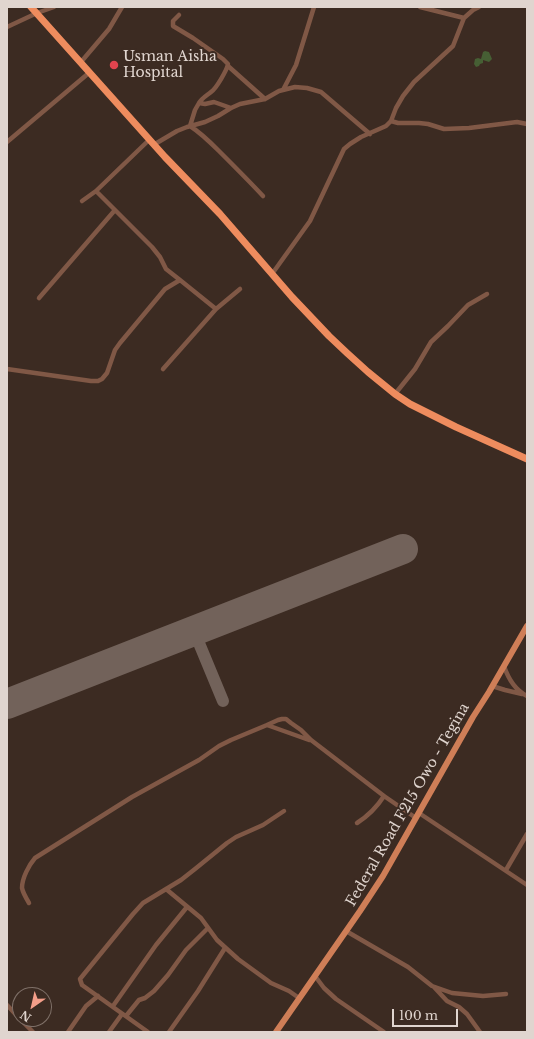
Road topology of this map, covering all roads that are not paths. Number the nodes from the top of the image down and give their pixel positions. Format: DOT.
graph roads {
  1 [pos="31,7"];
  2 [pos="54,7"];
  3 [pos="122,7"];
  4 [pos="314,7"];
  5 [pos="420,7"];
  6 [pos="479,7"];
  7 [pos="37,13"];
  8 [pos="178,15"];
  9 [pos="464,18"];
  10 [pos="7,27"];
  11 [pos="81,62"];
  12 [pos="228,66"];
  13 [pos="90,72"];
  14 [pos="283,90"];
  15 [pos="265,99"];
  16 [pos="199,103"];
  17 [pos="231,108"];
  18 [pos="391,121"];
  19 [pos="527,124"];
  20 [pos="190,126"];
  21 [pos="370,134"];
  22 [pos="152,141"];
  23 [pos="7,142"];
  24 [pos="96,191"];
  25 [pos="263,196"];
  26 [pos="82,201"];
  27 [pos="116,210"];
  28 [pos="272,274"];
  29 [pos="180,280"];
  30 [pos="240,289"];
  31 [pos="487,294"];
  32 [pos="39,298"];
  33 [pos="216,310"];
  34 [pos="7,369"];
  35 [pos="163,369"];
  36 [pos="395,394"];
  37 [pos="527,459"];
  38 [pos="527,626"];
  39 [pos="504,666"];
  40 [pos="492,686"];
  41 [pos="525,695"];
  42 [pos="267,725"];
  43 [pos="311,740"];
  44 [pos="384,796"];
  45 [pos="284,811"];
  46 [pos="417,815"];
  47 [pos="357,823"];
  48 [pos="527,834"];
  49 [pos="506,870"];
  50 [pos="526,883"];
  51 [pos="166,889"];
  52 [pos="28,903"];
  53 [pos="186,907"];
  54 [pos="208,928"];
  55 [pos="346,931"];
  56 [pos="225,948"];
  57 [pos="314,976"];
  58 [pos="432,986"];
  59 [pos="506,994"];
  60 [pos="98,996"];
  61 [pos="299,998"];
  62 [pos="113,1006"];
  63 [pos="124,1015"];
  64 [pos="68,1032"];
  65 [pos="109,1032"];
  66 [pos="148,1032"];
  67 [pos="169,1032"];
  68 [pos="276,1032"];
  69 [pos="384,1032"];
  70 [pos="480,1032"];
  1 -- 7 [label="highway"];
  2 -- 7 [label="street"];
  3 -- 11 [label="street"];
  4 -- 14 [label="street"];
  5 -- 9 [label="street"];
  6 -- 9 [label="street"];
  7 -- 10 [label="street"];
  7 -- 11 [label="highway"];
  8 -- 12 [label="street"];
  9 -- 18 [label="street"];
  11 -- 13 [label="highway"];
  12 -- 15 [label="street"];
  12 -- 16 [label="street"];
  13 -- 22 [label="highway"];
  13 -- 23 [label="street"];
  14 -- 15 [label="street"];
  14 -- 21 [label="street"];
  15 -- 17 [label="street"];
  16 -- 17 [label="street"];
  16 -- 20 [label="street"];
  17 -- 20 [label="street"];
  18 -- 19 [label="street"];
  18 -- 21 [label="street"];
  20 -- 22 [label="street"];
  20 -- 25 [label="street"];
  21 -- 28 [label="street"];
  22 -- 24 [label="street"];
  22 -- 28 [label="highway"];
  24 -- 26 [label="street"];
  24 -- 27 [label="street"];
  27 -- 29 [label="street"];
  27 -- 32 [label="street"];
  28 -- 36 [label="highway"];
  29 -- 33 [label="street"];
  29 -- 34 [label="street"];
  30 -- 33 [label="street"];
  31 -- 36 [label="street"];
  33 -- 35 [label="street"];
  36 -- 37 [label="highway"];
  38 -- 39 [label="main road, Federal Road F215 Owo - Tegina"];
  39 -- 40 [label="main road, Federal Road F215 Owo - Tegina"];
  39 -- 41 [label="street"];
  40 -- 41 [label="street"];
  40 -- 46 [label="main road, Federal Road F215 Owo - Tegina"];
  42 -- 43 [label="street"];
  42 -- 43 [label="street"];
  42 -- 52 [label="street"];
  43 -- 44 [label="street"];
  44 -- 46 [label="street"];
  44 -- 47 [label="street"];
  45 -- 51 [label="street"];
  46 -- 49 [label="street"];
  46 -- 55 [label="main road, Federal Road F215 Owo - Tegina"];
  48 -- 49 [label="street"];
  49 -- 50 [label="street"];
  51 -- 53 [label="street"];
  51 -- 60 [label="street"];
  53 -- 54 [label="street"];
  53 -- 62 [label="street"];
  54 -- 56 [label="street"];
  54 -- 63 [label="street"];
  55 -- 57 [label="main road, Federal Road F215 Owo - Tegina"];
  55 -- 58 [label="street"];
  56 -- 61 [label="street"];
  56 -- 67 [label="street"];
  57 -- 61 [label="main road, Federal Road F215 Owo - Tegina"];
  57 -- 69 [label="street"];
  58 -- 59 [label="street"];
  58 -- 70 [label="street"];
  60 -- 62 [label="street"];
  60 -- 64 [label="street"];
  61 -- 68 [label="main road, Federal Road F215 Owo - Tegina"];
  62 -- 63 [label="street"];
  63 -- 65 [label="street"];
  63 -- 66 [label="street"];
}
